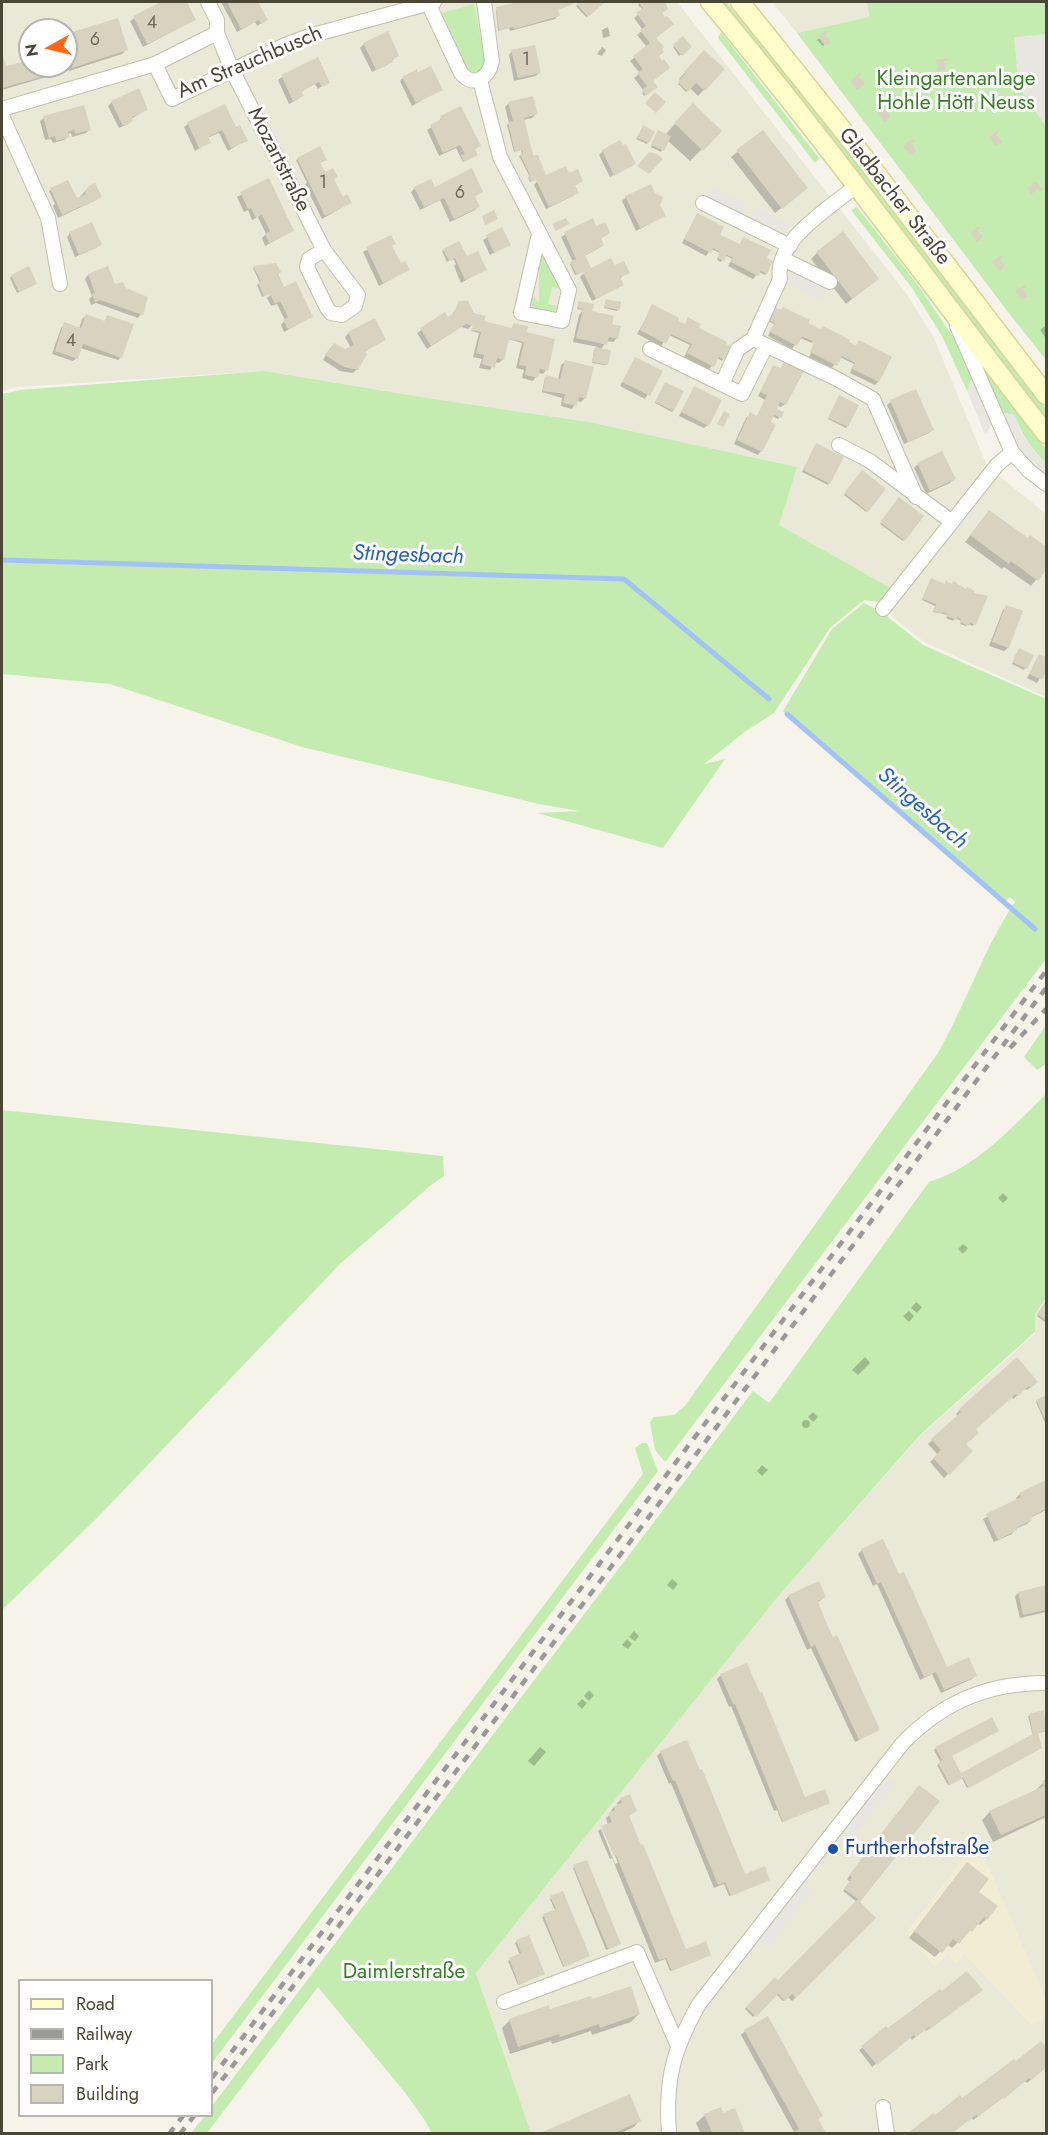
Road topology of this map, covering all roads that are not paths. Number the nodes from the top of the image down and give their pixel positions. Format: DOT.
graph roads {
  1 [pos="208,2"];
  2 [pos="431,2"];
  3 [pos="484,2"];
  4 [pos="711,2"];
  5 [pos="740,2"];
  6 [pos="407,5"];
  7 [pos="218,33"];
  8 [pos="155,64"];
  9 [pos="232,70"];
  10 [pos="480,80"];
  11 [pos="2,109"];
  12 [pos="2,116"];
  13 [pos="856,186"];
  14 [pos="703,203"];
  15 [pos="539,234"];
  16 [pos="790,246"];
  17 [pos="324,250"];
  18 [pos="783,259"];
  19 [pos="830,282"];
  20 [pos="60,284"];
  21 [pos="950,310"];
  22 [pos="753,339"];
  23 [pos="766,346"];
  24 [pos="650,349"];
  25 [pos="722,384"];
  26 [pos="1047,395"];
  27 [pos="1047,434"];
  28 [pos="839,444"];
  29 [pos="1012,452"];
  30 [pos="1047,484"];
  31 [pos="916,497"];
  32 [pos="952,522"];
  33 [pos="883,609"];
  34 [pos="1047,1683"];
  35 [pos="504,2002"];
  36 [pos="678,2046"];
  37 [pos="883,2107"];
  38 [pos="669,2133"];
  39 [pos="886,2133"];
  1 -- 7 [label="street, Mozartstraße"];
  2 -- 6 [label="street, Am Strauchbusch"];
  2 -- 10 [label="street"];
  3 -- 10 [label="street"];
  4 -- 13 [label="main road, Gladbacher Straße"];
  5 -- 26 [label="main road, Gladbacher Straße"];
  6 -- 9 [label="street, Am Strauchbusch"];
  7 -- 8 [label="street, Am Strauchbusch"];
  7 -- 9 [label="street, Mozartstraße"];
  8 -- 9 [label="street, Am Strauchbusch"];
  8 -- 11 [label="street, Am Strauchbusch"];
  9 -- 17 [label="street, Mozartstraße"];
  10 -- 15 [label="street"];
  12 -- 20 [label="street"];
  13 -- 16 [label="street, Gladbacher Straße"];
  13 -- 21 [label="main road, Gladbacher Straße"];
  14 -- 16 [label="street"];
  15 -- 15 [label="street"];
  16 -- 18 [label="street, Gladbacher Straße"];
  17 -- 17 [label="street, Mozartstraße"];
  18 -- 19 [label="street"];
  18 -- 22 [label="street, Gladbacher Straße"];
  21 -- 27 [label="main road, Gladbacher Straße"];
  21 -- 29 [label="street, Gladbacher Straße"];
  22 -- 23 [label="street"];
  22 -- 25 [label="street, Gladbacher Straße"];
  23 -- 25 [label="street"];
  23 -- 31 [label="street"];
  24 -- 25 [label="street"];
  28 -- 31 [label="street"];
  29 -- 30 [label="street, Gladbacher Straße"];
  29 -- 32 [label="street"];
  31 -- 32 [label="street"];
  32 -- 33 [label="street"];
  34 -- 36 [label="street"];
  35 -- 36 [label="street"];
  36 -- 38 [label="street"];
  37 -- 39 [label="street"];
}
